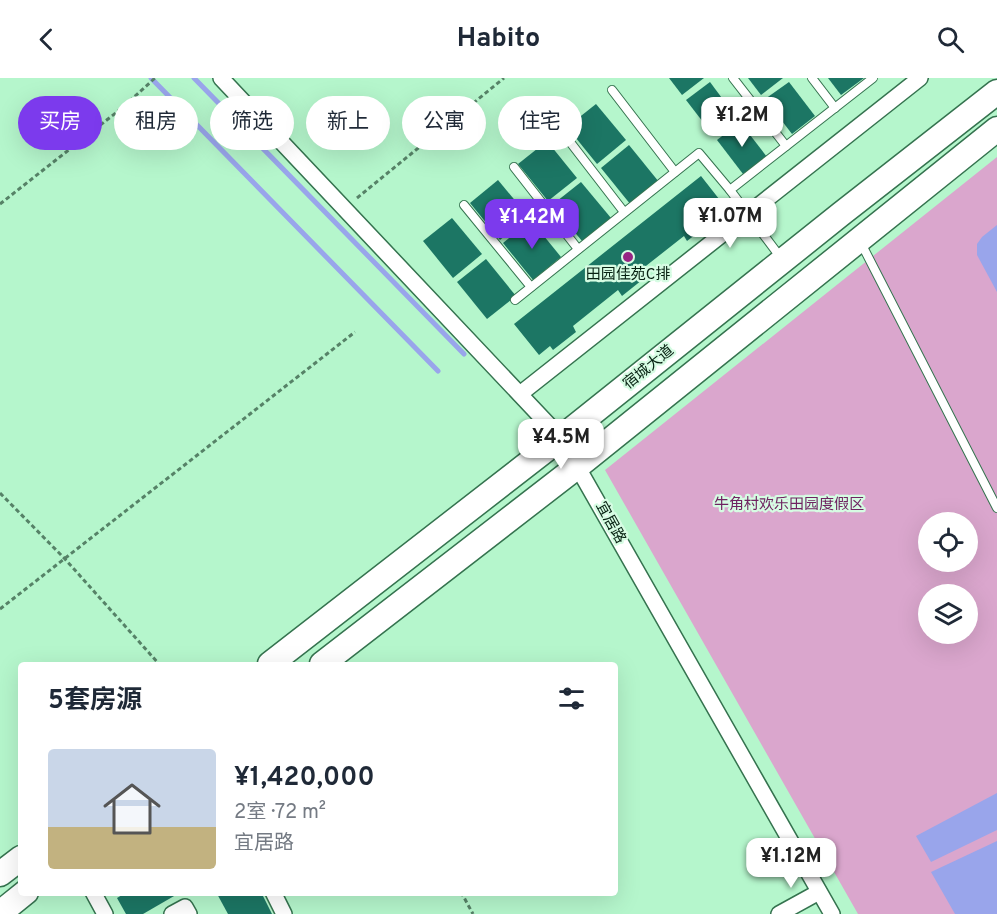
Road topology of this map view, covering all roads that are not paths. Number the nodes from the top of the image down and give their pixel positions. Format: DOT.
graph roads {
  1 [pos="221,78"];
  2 [pos="733,78"];
  3 [pos="812,78"];
  4 [pos="873,78"];
  5 [pos="920,78"];
  6 [pos="612,90"];
  7 [pos="997,92"];
  8 [pos="835,108"];
  9 [pos="997,129"];
  10 [pos="786,146"];
  11 [pos="576,150"];
  12 [pos="514,167"];
  13 [pos="675,172"];
  14 [pos="730,190"];
  15 [pos="464,205"];
  16 [pos="624,212"];
  17 [pos="748,214"];
  18 [pos="859,239"];
  19 [pos="579,249"];
  20 [pos="782,261"];
  21 [pos="531,287"];
  22 [pos="515,300"];
  23 [pos="520,394"];
  24 [pos="561,438"];
  25 [pos="578,466"];
  26 [pos="997,508"];
  27 [pos="273,662"];
  28 [pos="325,662"];
  29 [pos="18,860"];
  30 [pos="0,874"];
  31 [pos="819,892"];
  32 [pos="21,896"];
  33 [pos="95,896"];
  34 [pos="275,896"];
  35 [pos="0,913"];
  36 [pos="105,914"];
  37 [pos="172,914"];
  38 [pos="189,914"];
  39 [pos="284,914"];
  40 [pos="778,914"];
  41 [pos="832,914"];
  1 -- 23 [label="street, 宜居路"];
  2 -- 10 [label="lane"];
  3 -- 8 [label="lane"];
  4 -- 8 [label="lane"];
  5 -- 17 [label="street"];
  6 -- 13 [label="lane"];
  7 -- 20 [label="main road, 宿城大道"];
  8 -- 10 [label="lane"];
  9 -- 18 [label="main road, 宿城大道"];
  10 -- 14 [label="lane"];
  11 -- 16 [label="lane"];
  12 -- 19 [label="lane"];
  13 -- 14 [label="lane"];
  13 -- 16 [label="lane"];
  14 -- 17 [label="lane"];
  15 -- 21 [label="lane"];
  16 -- 19 [label="lane"];
  17 -- 20 [label="lane"];
  17 -- 23 [label="street"];
  18 -- 25 [label="main road, 宿城大道"];
  18 -- 26 [label="lane"];
  19 -- 21 [label="lane"];
  20 -- 24 [label="main road, 宿城大道"];
  21 -- 22 [label="lane"];
  23 -- 24 [label="street, 宜居路"];
  24 -- 25 [label="street, 宜居路"];
  24 -- 27 [label="main road, 宿城大道"];
  25 -- 28 [label="main road, 宿城大道"];
  25 -- 31 [label="street, 宜居路"];
  29 -- 30 [label="main road"];
  31 -- 40 [label="street"];
  31 -- 41 [label="street, 宜居路"];
  32 -- 35 [label="main road"];
  33 -- 36 [label="street"];
  34 -- 39 [label="street"];
  37 -- 38 [label="street"];
}
